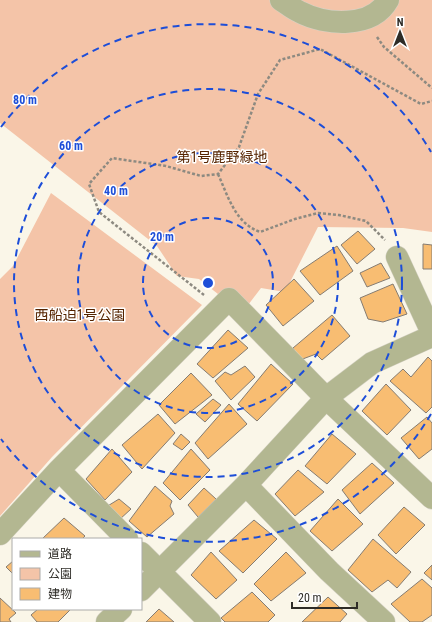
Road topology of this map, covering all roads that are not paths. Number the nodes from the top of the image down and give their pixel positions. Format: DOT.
graph roads {
  1 [pos="281,0"];
  2 [pos="388,0"];
  3 [pos="397,257"];
  4 [pos="432,333"];
  5 [pos="432,336"];
  6 [pos="326,398"];
  7 [pos="59,470"];
  8 [pos="246,485"];
  9 [pos="432,498"];
  10 [pos="0,534"];
  11 [pos="126,538"];
  12 [pos="142,554"];
  13 [pos="160,573"];
  14 [pos="142,589"];
  15 [pos="120,610"];
  16 [pos="107,622"];
  17 [pos="210,622"];
  18 [pos="384,622"];
  1 -- 2 [label="street"];
  3 -- 4 [label="street"];
  5 -- 6 [label="street"];
  6 -- 7 [label="street"];
  6 -- 8 [label="street"];
  6 -- 9 [label="street"];
  7 -- 10 [label="street"];
  7 -- 11 [label="street"];
  8 -- 13 [label="street"];
  8 -- 18 [label="street"];
  12 -- 13 [label="street"];
  13 -- 14 [label="street"];
  13 -- 17 [label="street"];
  15 -- 16 [label="street"];
}
